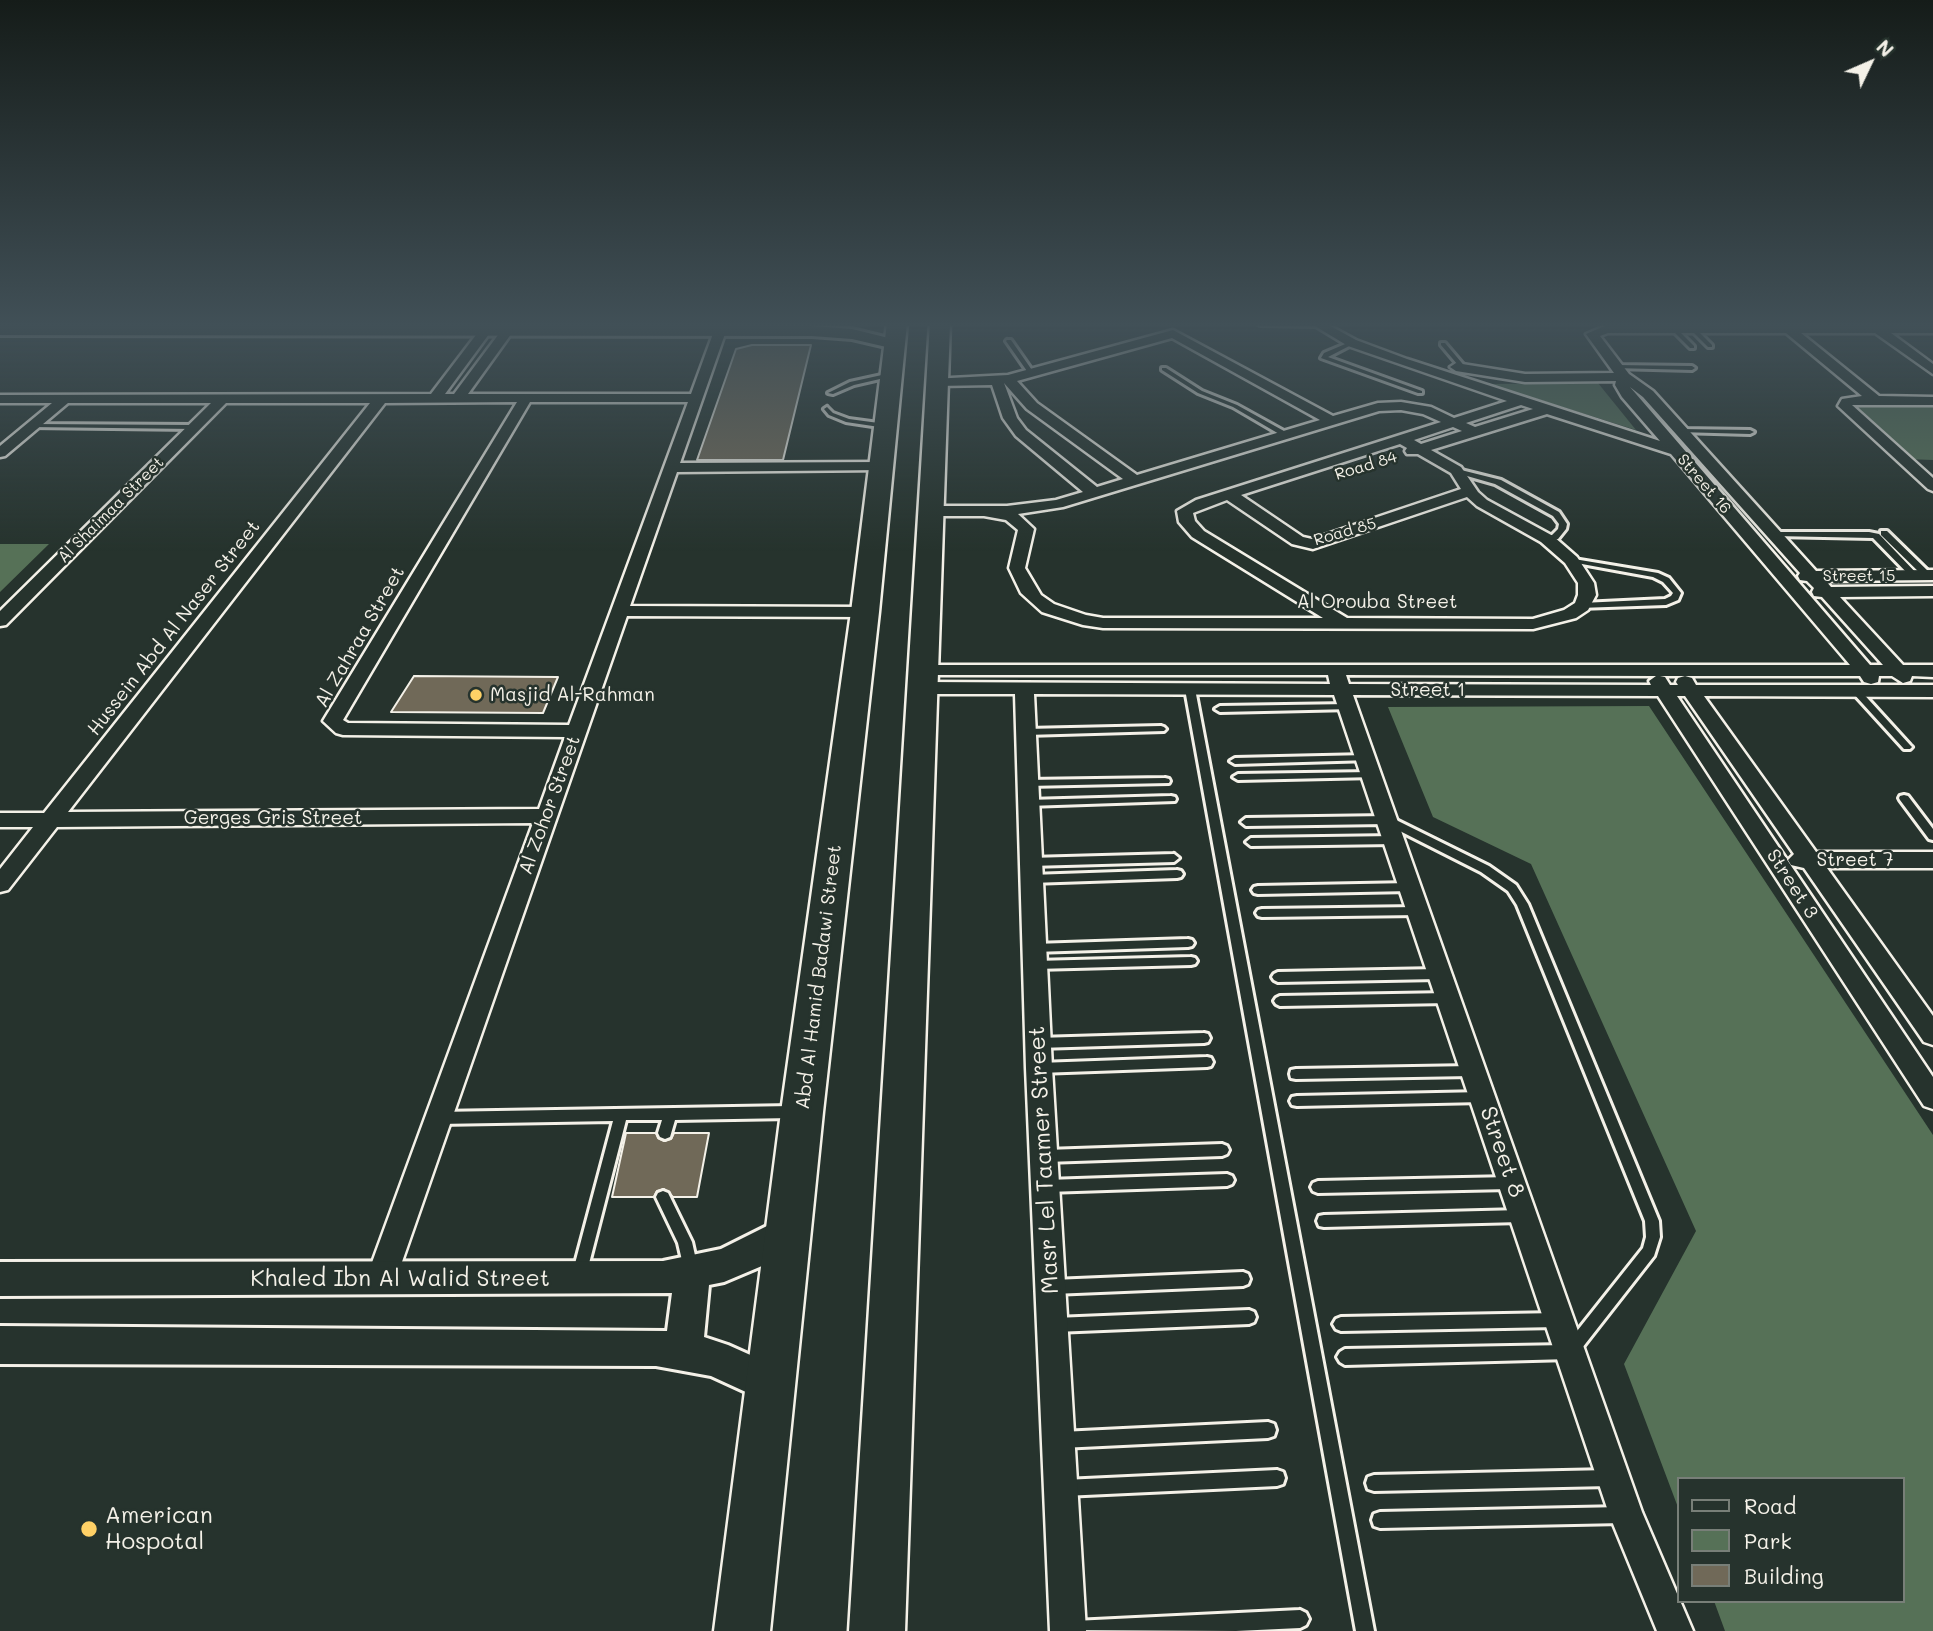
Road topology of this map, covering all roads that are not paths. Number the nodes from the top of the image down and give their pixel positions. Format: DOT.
graph roads {
  1 [pos="65,399"];
  2 [pos="222,399"];
  3 [pos="380,399"];
  4 [pos="525,399"];
  5 [pos="696,399"];
  6 [pos="889,399"];
  7 [pos="936,399"];
  8 [pos="1007,399"];
  9 [pos="1025,399"];
  10 [pos="1218,399"];
  11 [pos="1291,399"];
  12 [pos="1515,399"];
  13 [pos="1632,399"];
  14 [pos="1652,399"];
  15 [pos="1875,400"];
  16 [pos="1520,401"];
  17 [pos="1933,401"];
  18 [pos="827,409"];
  19 [pos="1545,410"];
  20 [pos="1333,422"];
  21 [pos="1455,422"];
  22 [pos="33,426"];
  23 [pos="886,426"];
  24 [pos="194,427"];
  25 [pos="1682,431"];
  26 [pos="1475,432"];
  27 [pos="1750,432"];
  28 [pos="1289,436"];
  29 [pos="1402,439"];
  30 [pos="1420,449"];
  31 [pos="1675,451"];
  32 [pos="1699,451"];
  33 [pos="0,453"];
  34 [pos="1908,464"];
  35 [pos="1933,464"];
  36 [pos="882,466"];
  37 [pos="671,468"];
  38 [pos="1456,470"];
  39 [pos="1135,481"];
  40 [pos="1933,486"];
  41 [pos="1470,491"];
  42 [pos="1094,493"];
  43 [pos="1229,494"];
  44 [pos="1244,504"];
  45 [pos="931,511"];
  46 [pos="984,512"];
  47 [pos="1187,522"];
  48 [pos="1848,527"];
  49 [pos="1772,531"];
  50 [pos="1884,533"];
  51 [pos="1547,539"];
  52 [pos="1571,560"];
  53 [pos="1784,576"];
  54 [pos="1813,576"];
  55 [pos="1927,579"];
  56 [pos="1797,592"];
  57 [pos="1827,592"];
  58 [pos="1581,606"];
  59 [pos="620,611"];
  60 [pos="865,612"];
  61 [pos="0,621"];
  62 [pos="1342,622"];
  63 [pos="1651,670"];
  64 [pos="1678,671"];
  65 [pos="1865,671"];
  66 [pos="1898,671"];
  67 [pos="1933,671"];
  68 [pos="923,678"];
  69 [pos="1343,689"];
  70 [pos="1024,690"];
  71 [pos="1190,690"];
  72 [pos="1664,690"];
  73 [pos="1691,690"];
  74 [pos="1856,691"];
  75 [pos="1882,691"];
  76 [pos="1924,691"];
  77 [pos="1220,709"];
  78 [pos="1161,730"];
  79 [pos="577,731"];
  80 [pos="1026,732"];
  81 [pos="1907,747"];
  82 [pos="1235,761"];
  83 [pos="1370,766"];
  84 [pos="1238,777"];
  85 [pos="1165,781"];
  86 [pos="1028,793"];
  87 [pos="1171,799"];
  88 [pos="1904,799"];
  89 [pos="547,816"];
  90 [pos="51,819"];
  91 [pos="0,820"];
  92 [pos="1246,822"];
  93 [pos="1391,830"];
  94 [pos="1933,836"];
  95 [pos="1251,842"];
  96 [pos="1174,858"];
  97 [pos="1811,860"];
  98 [pos="1933,860"];
  99 [pos="1776,861"];
  100 [pos="1030,870"];
  101 [pos="1177,874"];
  102 [pos="0,884"];
  103 [pos="1258,890"];
  104 [pos="1415,899"];
  105 [pos="1262,914"];
  106 [pos="1188,943"];
  107 [pos="1034,956"];
  108 [pos="1191,961"];
  109 [pos="1278,977"];
  110 [pos="1445,986"];
  111 [pos="1280,1001"];
  112 [pos="1933,1035"];
  113 [pos="1204,1038"];
  114 [pos="1039,1056"];
  115 [pos="1208,1062"];
  116 [pos="1474,1071"];
  117 [pos="1296,1074"];
  118 [pos="1483,1097"];
  119 [pos="1933,1098"];
  120 [pos="1297,1101"];
  121 [pos="802,1112"];
  122 [pos="670,1114"];
  123 [pos="621,1115"];
  124 [pos="438,1118"];
  125 [pos="666,1133"];
  126 [pos="1222,1150"];
  127 [pos="1043,1156"];
  128 [pos="1227,1180"];
  129 [pos="1512,1183"];
  130 [pos="1045,1187"];
  131 [pos="1318,1187"];
  132 [pos="663,1197"];
  133 [pos="1524,1216"];
  134 [pos="1324,1220"];
  135 [pos="791,1230"];
  136 [pos="692,1274"];
  137 [pos="0,1279"];
  138 [pos="381,1279"];
  139 [pos="578,1279"];
  140 [pos="1243,1279"];
  141 [pos="1050,1287"];
  142 [pos="1250,1317"];
  143 [pos="1559,1320"];
  144 [pos="1341,1324"];
  145 [pos="1052,1325"];
  146 [pos="0,1345"];
  147 [pos="684,1351"];
  148 [pos="1570,1352"];
  149 [pos="1345,1357"];
  150 [pos="772,1385"];
  151 [pos="1268,1430"];
  152 [pos="1058,1440"];
  153 [pos="1278,1478"];
  154 [pos="1613,1478"];
  155 [pos="1374,1483"];
  156 [pos="1061,1488"];
  157 [pos="1626,1514"];
  158 [pos="1380,1520"];
  159 [pos="1300,1619"];
  160 [pos="742,1631"];
  161 [pos="877,1631"];
  162 [pos="1068,1631"];
  163 [pos="1365,1631"];
  164 [pos="1675,1631"];
  1 -- 22 [label="street"];
  2 -- 24 [label="street, Al Shaimaa Street"];
  3 -- 90 [label="street, Hussein Abd Al Naser Street"];
  4 -- 79 [label="street, Al Zahraa Street"];
  5 -- 37 [label="street, Al Zohor Street"];
  6 -- 23 [label="main road, Abd Al Hamid Badawi Street"];
  7 -- 45 [label="main road"];
  8 -- 42 [label="street"];
  9 -- 39 [label="street"];
  10 -- 28 [label="lane"];
  11 -- 20 [label="street"];
  12 -- 16 [label="street"];
  13 -- 31 [label="street, Street 16"];
  14 -- 25 [label="street, Street 16"];
  15 -- 17 [label="street"];
  15 -- 34 [label="street"];
  16 -- 19 [label="street"];
  16 -- 21 [label="street, Road 84"];
  18 -- 23 [label="lane"];
  19 -- 26 [label="street, Road 84"];
  19 -- 31 [label="street"];
  20 -- 21 [label="street"];
  20 -- 28 [label="street"];
  21 -- 26 [label="street"];
  21 -- 29 [label="street, Road 84"];
  22 -- 24 [label="lane"];
  22 -- 33 [label="street"];
  23 -- 36 [label="main road, Abd Al Hamid Badawi Street"];
  24 -- 61 [label="street, Al Shaimaa Street"];
  25 -- 27 [label="lane"];
  25 -- 32 [label="street, Street 16"];
  26 -- 30 [label="street, Road 84"];
  28 -- 39 [label="street"];
  29 -- 30 [label="street"];
  29 -- 43 [label="street, Road 84"];
  30 -- 38 [label="street"];
  30 -- 44 [label="street, Road 84"];
  31 -- 32 [label="street"];
  31 -- 53 [label="street, Street 16"];
  32 -- 49 [label="street, Street 16"];
  34 -- 35 [label="street"];
  34 -- 40 [label="street"];
  36 -- 37 [label="street"];
  36 -- 60 [label="main road, Abd Al Hamid Badawi Street"];
  37 -- 59 [label="street, Al Zohor Street"];
  38 -- 41 [label="street"];
  38 -- 51 [label="lane"];
  39 -- 42 [label="street"];
  41 -- 44 [label="street, Road 85"];
  41 -- 51 [label="street"];
  42 -- 46 [label="street"];
  43 -- 44 [label="street, Road 85"];
  43 -- 47 [label="street, Road 84"];
  44 -- 47 [label="street, Road 84"];
  45 -- 46 [label="street"];
  45 -- 68 [label="main road"];
  46 -- 62 [label="street, Al Orouba Street"];
  47 -- 62 [label="street"];
  48 -- 49 [label="lane"];
  49 -- 54 [label="street, Street 16"];
  49 -- 55 [label="lane"];
  50 -- 55 [label="lane"];
  51 -- 52 [label="street"];
  52 -- 58 [label="street"];
  52 -- 58 [label="lane"];
  53 -- 54 [label="street, Street 15"];
  53 -- 56 [label="street, Street 16"];
  54 -- 55 [label="street, Street 15"];
  54 -- 57 [label="street, Street 16"];
  55 -- 57 [label="street, Street 15"];
  56 -- 57 [label="street, Street 15"];
  56 -- 65 [label="street, Street 16"];
  57 -- 66 [label="street, Street 16"];
  58 -- 62 [label="street, Al Orouba Street"];
  59 -- 60 [label="street"];
  59 -- 79 [label="street, Al Zohor Street"];
  60 -- 121 [label="main road, Abd Al Hamid Badawi Street"];
  63 -- 64 [label="street, Street 1"];
  63 -- 69 [label="street, Street 1"];
  63 -- 72 [label="street, Street 3"];
  64 -- 65 [label="street, Street 1"];
  64 -- 73 [label="street, Street 3"];
  65 -- 66 [label="street, Street 1"];
  65 -- 75 [label="street, Street 16"];
  66 -- 67 [label="street, Street 1"];
  66 -- 76 [label="street, Street 16"];
  68 -- 69 [label="street, Street 1"];
  68 -- 70 [label="street, Street 1"];
  68 -- 161 [label="main road"];
  69 -- 71 [label="street, Street 1"];
  69 -- 72 [label="street, Street 1"];
  69 -- 77 [label="lane"];
  69 -- 83 [label="street, Street 8"];
  70 -- 71 [label="street, Street 1"];
  70 -- 80 [label="street, Masr Lel Taamer Street"];
  71 -- 163 [label="lane"];
  72 -- 73 [label="street, Street 1"];
  72 -- 99 [label="street, Street 3"];
  73 -- 74 [label="street, Street 1"];
  73 -- 97 [label="street, Street 3"];
  74 -- 75 [label="street, Street 1"];
  74 -- 81 [label="lane"];
  75 -- 76 [label="street, Street 1"];
  78 -- 80 [label="lane"];
  79 -- 89 [label="street, Al Zohor Street"];
  80 -- 86 [label="street, Masr Lel Taamer Street"];
  82 -- 83 [label="lane"];
  83 -- 84 [label="lane"];
  83 -- 93 [label="street, Street 8"];
  85 -- 86 [label="lane"];
  86 -- 87 [label="lane"];
  86 -- 100 [label="street, Masr Lel Taamer Street"];
  88 -- 94 [label="lane"];
  89 -- 90 [label="street, Gerges Gris Street"];
  89 -- 124 [label="street, Al Zohor Street"];
  90 -- 91 [label="street, Gerges Gris Street"];
  90 -- 102 [label="street, Hussein Abd Al Naser Street"];
  92 -- 93 [label="lane"];
  93 -- 95 [label="lane"];
  93 -- 104 [label="street, Street 8"];
  93 -- 148 [label="lane"];
  96 -- 100 [label="lane"];
  97 -- 98 [label="street, Street 7"];
  97 -- 99 [label="street, Street 7"];
  97 -- 112 [label="street, Street 3"];
  99 -- 119 [label="street, Street 3"];
  100 -- 101 [label="lane"];
  100 -- 107 [label="street, Masr Lel Taamer Street"];
  103 -- 104 [label="lane"];
  104 -- 105 [label="lane"];
  104 -- 110 [label="street, Street 8"];
  106 -- 107 [label="lane"];
  107 -- 108 [label="lane"];
  107 -- 114 [label="street, Masr Lel Taamer Street"];
  109 -- 110 [label="lane"];
  110 -- 111 [label="lane"];
  110 -- 116 [label="street, Street 8"];
  113 -- 114 [label="lane"];
  114 -- 115 [label="lane"];
  114 -- 127 [label="street, Masr Lel Taamer Street"];
  116 -- 117 [label="lane"];
  116 -- 118 [label="street, Street 8"];
  118 -- 120 [label="lane"];
  118 -- 129 [label="street, Street 8"];
  121 -- 122 [label="lane"];
  121 -- 135 [label="main road, Abd Al Hamid Badawi Street"];
  122 -- 123 [label="lane"];
  122 -- 125 [label="lane"];
  123 -- 124 [label="lane"];
  123 -- 139 [label="lane"];
  124 -- 138 [label="street, Al Zohor Street"];
  126 -- 127 [label="lane"];
  127 -- 130 [label="street, Masr Lel Taamer Street"];
  128 -- 130 [label="lane"];
  129 -- 131 [label="lane"];
  129 -- 133 [label="street, Street 8"];
  130 -- 141 [label="street, Masr Lel Taamer Street"];
  132 -- 136 [label="lane"];
  133 -- 134 [label="lane"];
  133 -- 143 [label="street, Street 8"];
  135 -- 136 [label="street, Khaled Ibn Al Walid Street"];
  135 -- 150 [label="main road, Abd Al Hamid Badawi Street"];
  136 -- 139 [label="street, Khaled Ibn Al Walid Street"];
  136 -- 147 [label="street"];
  137 -- 138 [label="street, Khaled Ibn Al Walid Street"];
  138 -- 139 [label="street, Khaled Ibn Al Walid Street"];
  140 -- 141 [label="lane"];
  141 -- 145 [label="street, Masr Lel Taamer Street"];
  142 -- 145 [label="lane"];
  143 -- 144 [label="lane"];
  143 -- 148 [label="street, Street 8"];
  145 -- 152 [label="street, Masr Lel Taamer Street"];
  146 -- 147 [label="street"];
  147 -- 150 [label="street"];
  148 -- 149 [label="lane"];
  148 -- 154 [label="street, Street 8"];
  150 -- 160 [label="main road, Abd Al Hamid Badawi Street"];
  151 -- 152 [label="lane"];
  152 -- 156 [label="street, Masr Lel Taamer Street"];
  153 -- 156 [label="lane"];
  154 -- 155 [label="lane"];
  154 -- 157 [label="street, Street 8"];
  156 -- 162 [label="street, Masr Lel Taamer Street"];
  157 -- 158 [label="lane"];
  157 -- 164 [label="street, Street 8"];
  159 -- 162 [label="lane"];
}
